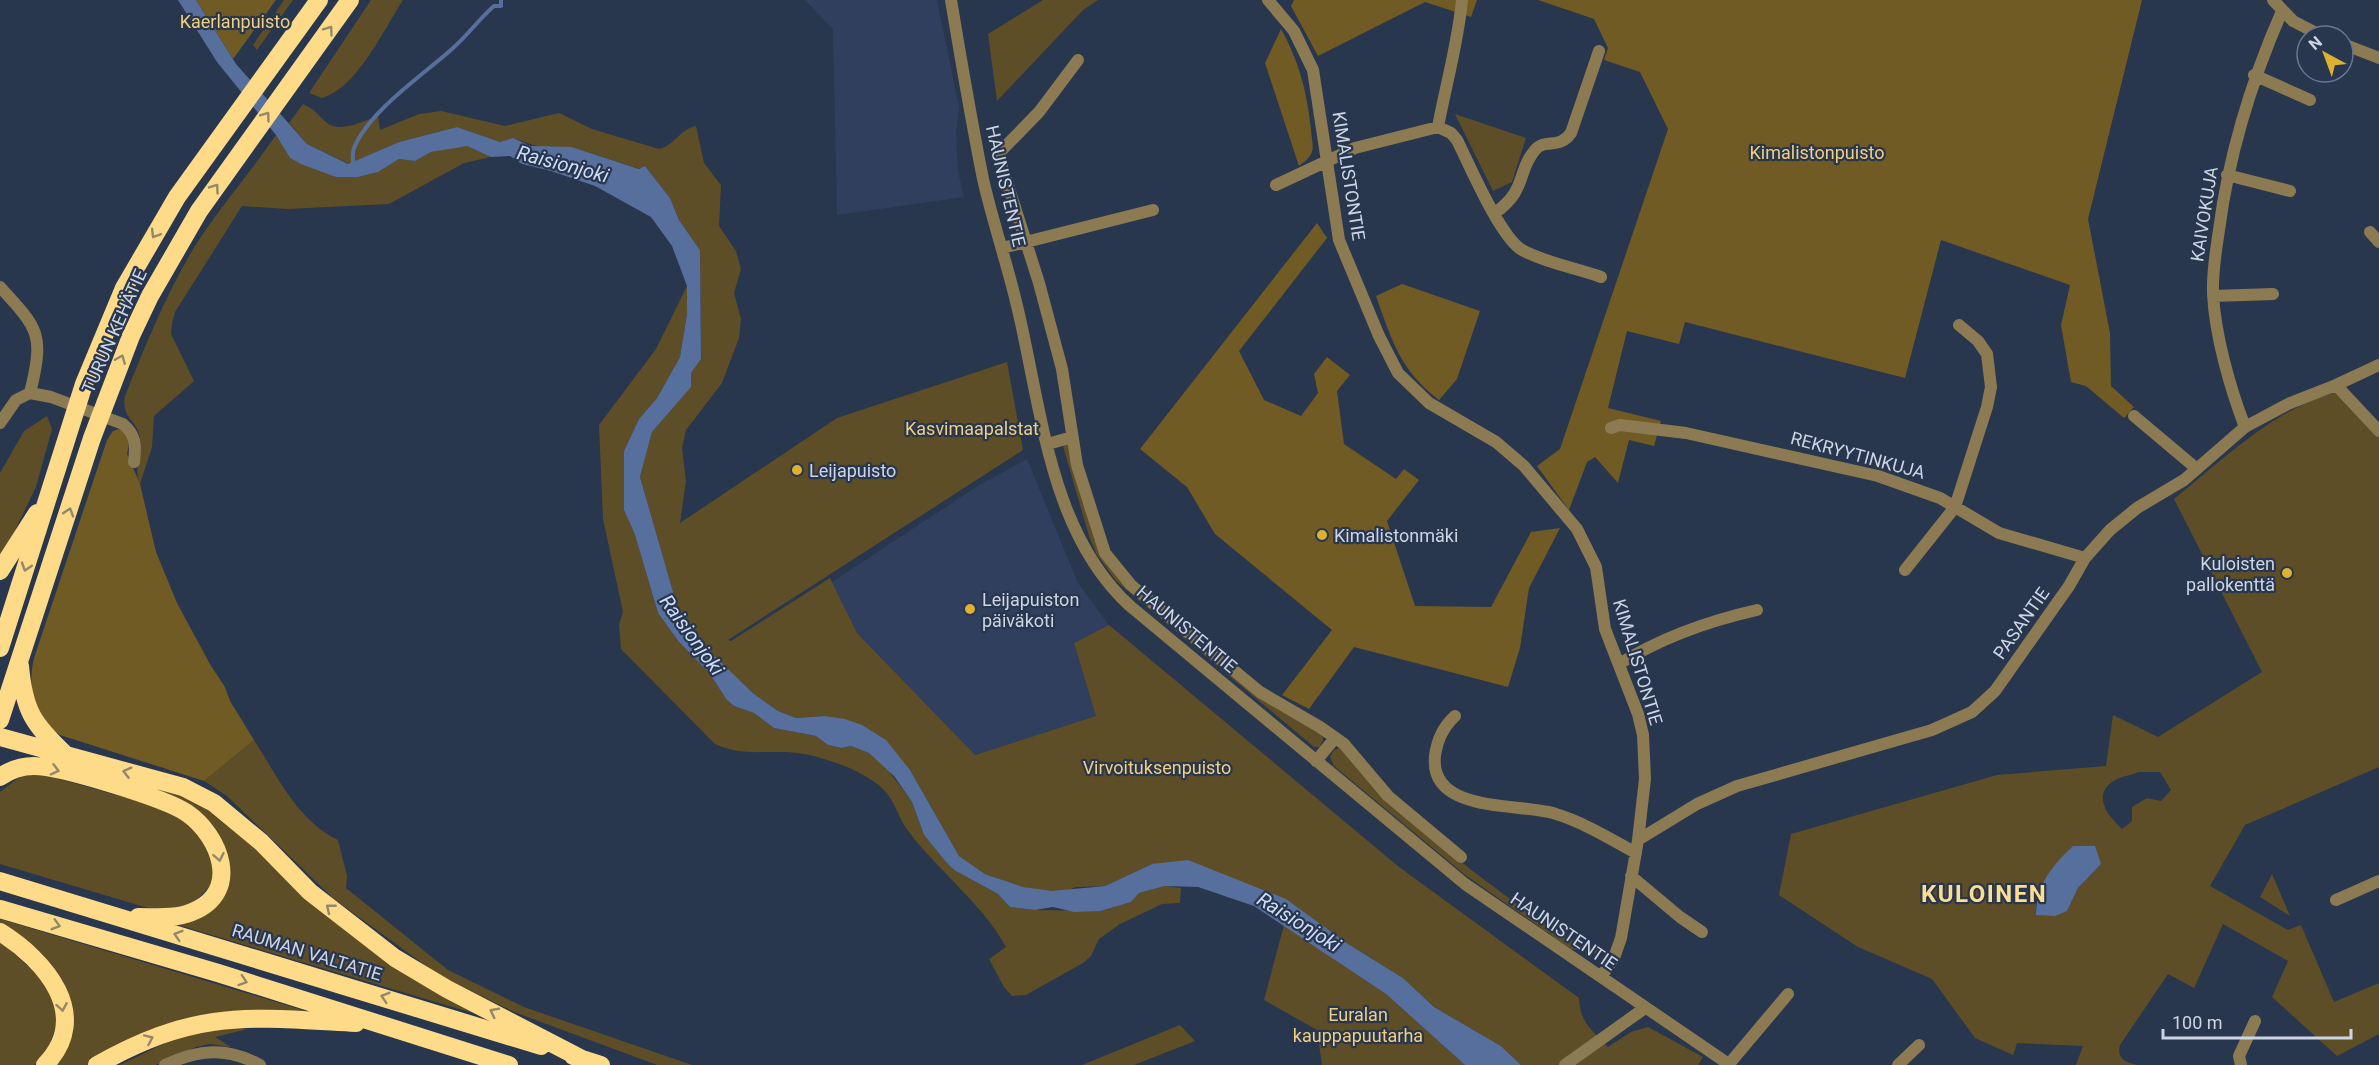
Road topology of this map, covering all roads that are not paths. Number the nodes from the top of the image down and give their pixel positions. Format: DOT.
graph roads {
  1 [pos="319,0"];
  2 [pos="350,0"];
  3 [pos="951,0"];
  4 [pos="1268,0"];
  5 [pos="1462,0"];
  6 [pos="2273,0"];
  7 [pos="2282,11"];
  8 [pos="2297,24"];
  9 [pos="2355,49"];
  10 [pos="1599,51"];
  11 [pos="2379,58"];
  12 [pos="1078,60"];
  13 [pos="2254,75"];
  14 [pos="2310,100"];
  15 [pos="1438,127"];
  16 [pos="1328,161"];
  17 [pos="2227,175"];
  18 [pos="1276,185"];
  19 [pos="2290,191"];
  20 [pos="1153,210"];
  21 [pos="1495,213"];
  22 [pos="1025,241"];
  23 [pos="1002,248"];
  24 [pos="1601,277"];
  25 [pos="0,287"];
  26 [pos="2273,294"];
  27 [pos="2213,296"];
  28 [pos="1959,325"];
  29 [pos="2379,365"];
  30 [pos="2336,385"];
  31 [pos="30,393"];
  32 [pos="77,406"];
  33 [pos="101,414"];
  34 [pos="2134,416"];
  35 [pos="0,423"];
  36 [pos="2245,427"];
  37 [pos="1611,428"];
  38 [pos="2379,431"];
  39 [pos="1072,437"];
  40 [pos="1048,444"];
  41 [pos="134,462"];
  42 [pos="2197,469"];
  43 [pos="51,491"];
  44 [pos="1955,507"];
  45 [pos="2085,558"];
  46 [pos="1905,570"];
  47 [pos="0,571"];
  48 [pos="1757,610"];
  49 [pos="0,648"];
  50 [pos="20,658"];
  51 [pos="1618,664"];
  52 [pos="1455,716"];
  53 [pos="0,720"];
  54 [pos="0,737"];
  55 [pos="1335,738"];
  56 [pos="68,756"];
  57 [pos="1316,761"];
  58 [pos="0,777"];
  59 [pos="1638,840"];
  60 [pos="1636,853"];
  61 [pos="1461,857"];
  62 [pos="1631,876"];
  63 [pos="0,881"];
  64 [pos="2379,881"];
  65 [pos="2336,900"];
  66 [pos="0,909"];
  67 [pos="121,918"];
  68 [pos="1702,932"];
  69 [pos="0,933"];
  70 [pos="1601,977"];
  71 [pos="1788,994"];
  72 [pos="1645,1008"];
  73 [pos="2255,1021"];
  74 [pos="382,1025"];
  75 [pos="1919,1045"];
  76 [pos="582,1059"];
  77 [pos="45,1065"];
  78 [pos="97,1065"];
  79 [pos="165,1065"];
  80 [pos="260,1065"];
  81 [pos="509,1065"];
  82 [pos="601,1065"];
  83 [pos="1565,1065"];
  84 [pos="1729,1065"];
  85 [pos="1898,1065"];
  86 [pos="2241,1065"];
  1 -- 32 [label="highway, TURUN KEHÄTIE, one-way"];
  33 -- 2 [label="highway, TURUN KEHÄTIE, one-way"];
  3 -- 23 [label="street, HAUNISTENTIE"];
  4 -- 16 [label="street, KIMALISTONTIE"];
  5 -- 15 [label="street"];
  6 -- 7 [label="street"];
  7 -- 8 [label="street"];
  7 -- 13 [label="street, KAIVOKUJA"];
  9 -- 11 [label="street"];
  10 -- 21 [label="street"];
  12 -- 22 [label="street, HAUNISTENTIE"];
  13 -- 14 [label="street"];
  13 -- 17 [label="street, KAIVOKUJA"];
  15 -- 16 [label="street"];
  15 -- 21 [label="street"];
  16 -- 18 [label="street"];
  16 -- 51 [label="street, KIMALISTONTIE"];
  17 -- 19 [label="street"];
  17 -- 27 [label="street, KAIVOKUJA"];
  20 -- 22 [label="street"];
  21 -- 24 [label="street"];
  22 -- 23 [label="street"];
  22 -- 39 [label="street, HAUNISTENTIE"];
  23 -- 40 [label="street, HAUNISTENTIE"];
  25 -- 31 [label="street"];
  26 -- 27 [label="street"];
  27 -- 36 [label="street, KAIVOKUJA"];
  28 -- 44 [label="street"];
  29 -- 30 [label="street, PASANTIE"];
  30 -- 36 [label="street, PASANTIE"];
  30 -- 38 [label="street"];
  31 -- 32 [label="street"];
  31 -- 35 [label="street"];
  32 -- 33 [label="street"];
  32 -- 43 [label="highway, TURUN KEHÄTIE"];
  33 -- 41 [label="street"];
  50 -- 33 [label="highway, TURUN KEHÄTIE, one-way"];
  34 -- 42 [label="street"];
  36 -- 42 [label="street, PASANTIE"];
  37 -- 44 [label="street, REKRYYTINKUJA"];
  39 -- 40 [label="street"];
  39 -- 55 [label="street, HAUNISTENTIE"];
  40 -- 57 [label="street, HAUNISTENTIE"];
  42 -- 45 [label="street, PASANTIE"];
  43 -- 47 [label="highway"];
  43 -- 49 [label="highway, TURUN KEHÄTIE, one-way"];
  44 -- 45 [label="street, REKRYYTINKUJA"];
  44 -- 46 [label="street"];
  45 -- 59 [label="street, PASANTIE"];
  48 -- 51 [label="street"];
  50 -- 53 [label="highway, TURUN KEHÄTIE"];
  50 -- 56 [label="highway"];
  51 -- 59 [label="street, KIMALISTONTIE"];
  52 -- 60 [label="street"];
  54 -- 56 [label="highway"];
  55 -- 57 [label="street"];
  55 -- 61 [label="street, HAUNISTENTIE"];
  76 -- 56 [label="highway, one-way"];
  57 -- 70 [label="street, HAUNISTENTIE"];
  58 -- 67 [label="highway, one-way"];
  59 -- 60 [label="street, KIMALISTONTIE"];
  60 -- 62 [label="street, KIMALISTONTIE"];
  62 -- 68 [label="street"];
  62 -- 70 [label="street, KIMALISTONTIE"];
  63 -- 67 [label="highway, RAUMAN VALTATIE"];
  64 -- 65 [label="street"];
  66 -- 74 [label="highway, one-way"];
  76 -- 67 [label="highway, RAUMAN VALTATIE, one-way"];
  69 -- 77 [label="highway, one-way"];
  70 -- 72 [label="street, HAUNISTENTIE"];
  71 -- 84 [label="street"];
  72 -- 83 [label="street"];
  72 -- 84 [label="street, HAUNISTENTIE"];
  73 -- 86 [label="street"];
  78 -- 74 [label="highway, one-way"];
  74 -- 81 [label="highway"];
  75 -- 85 [label="street"];
  76 -- 82 [label="highway, RAUMAN VALTATIE"];
  79 -- 80 [label="street"];
}
